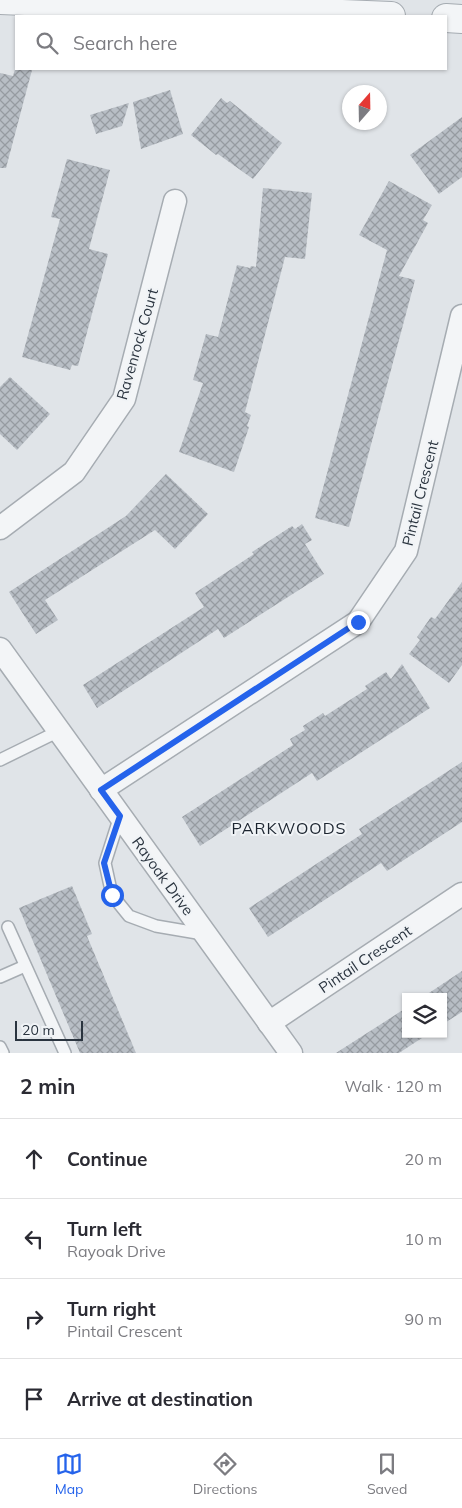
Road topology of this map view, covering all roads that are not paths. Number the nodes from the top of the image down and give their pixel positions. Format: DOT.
graph roads {
  1 [pos="0,0"];
  2 [pos="367,15"];
  3 [pos="447,18"];
  4 [pos="462,19"];
  5 [pos="175,201"];
  6 [pos="462,316"];
  7 [pos="0,528"];
  8 [pos="0,649"];
  9 [pos="59,731"];
  10 [pos="0,760"];
  11 [pos="101,790"];
  12 [pos="120,816"];
  13 [pos="462,894"];
  14 [pos="8,927"];
  15 [pos="205,934"];
  16 [pos="25,966"];
  17 [pos="0,977"];
  18 [pos="269,1024"];
  19 [pos="0,1046"];
  20 [pos="3,1053"];
  21 [pos="65,1053"];
  22 [pos="291,1053"];
  1 -- 2 [label="street"];
  3 -- 4 [label="street"];
  5 -- 7 [label="street, Ravenrock Court"];
  6 -- 11 [label="street, Pintail Crescent"];
  8 -- 9 [label="street, Rayoak Drive"];
  9 -- 10 [label="lane"];
  9 -- 11 [label="street, Rayoak Drive"];
  11 -- 12 [label="street, Rayoak Drive"];
  12 -- 15 [label="street, Rayoak Drive"];
  12 -- 15 [label="lane"];
  13 -- 18 [label="street, Pintail Crescent"];
  14 -- 16 [label="lane"];
  15 -- 18 [label="street, Rayoak Drive"];
  16 -- 17 [label="lane"];
  16 -- 21 [label="lane"];
  18 -- 22 [label="street, Rayoak Drive"];
  19 -- 20 [label="lane"];
}
